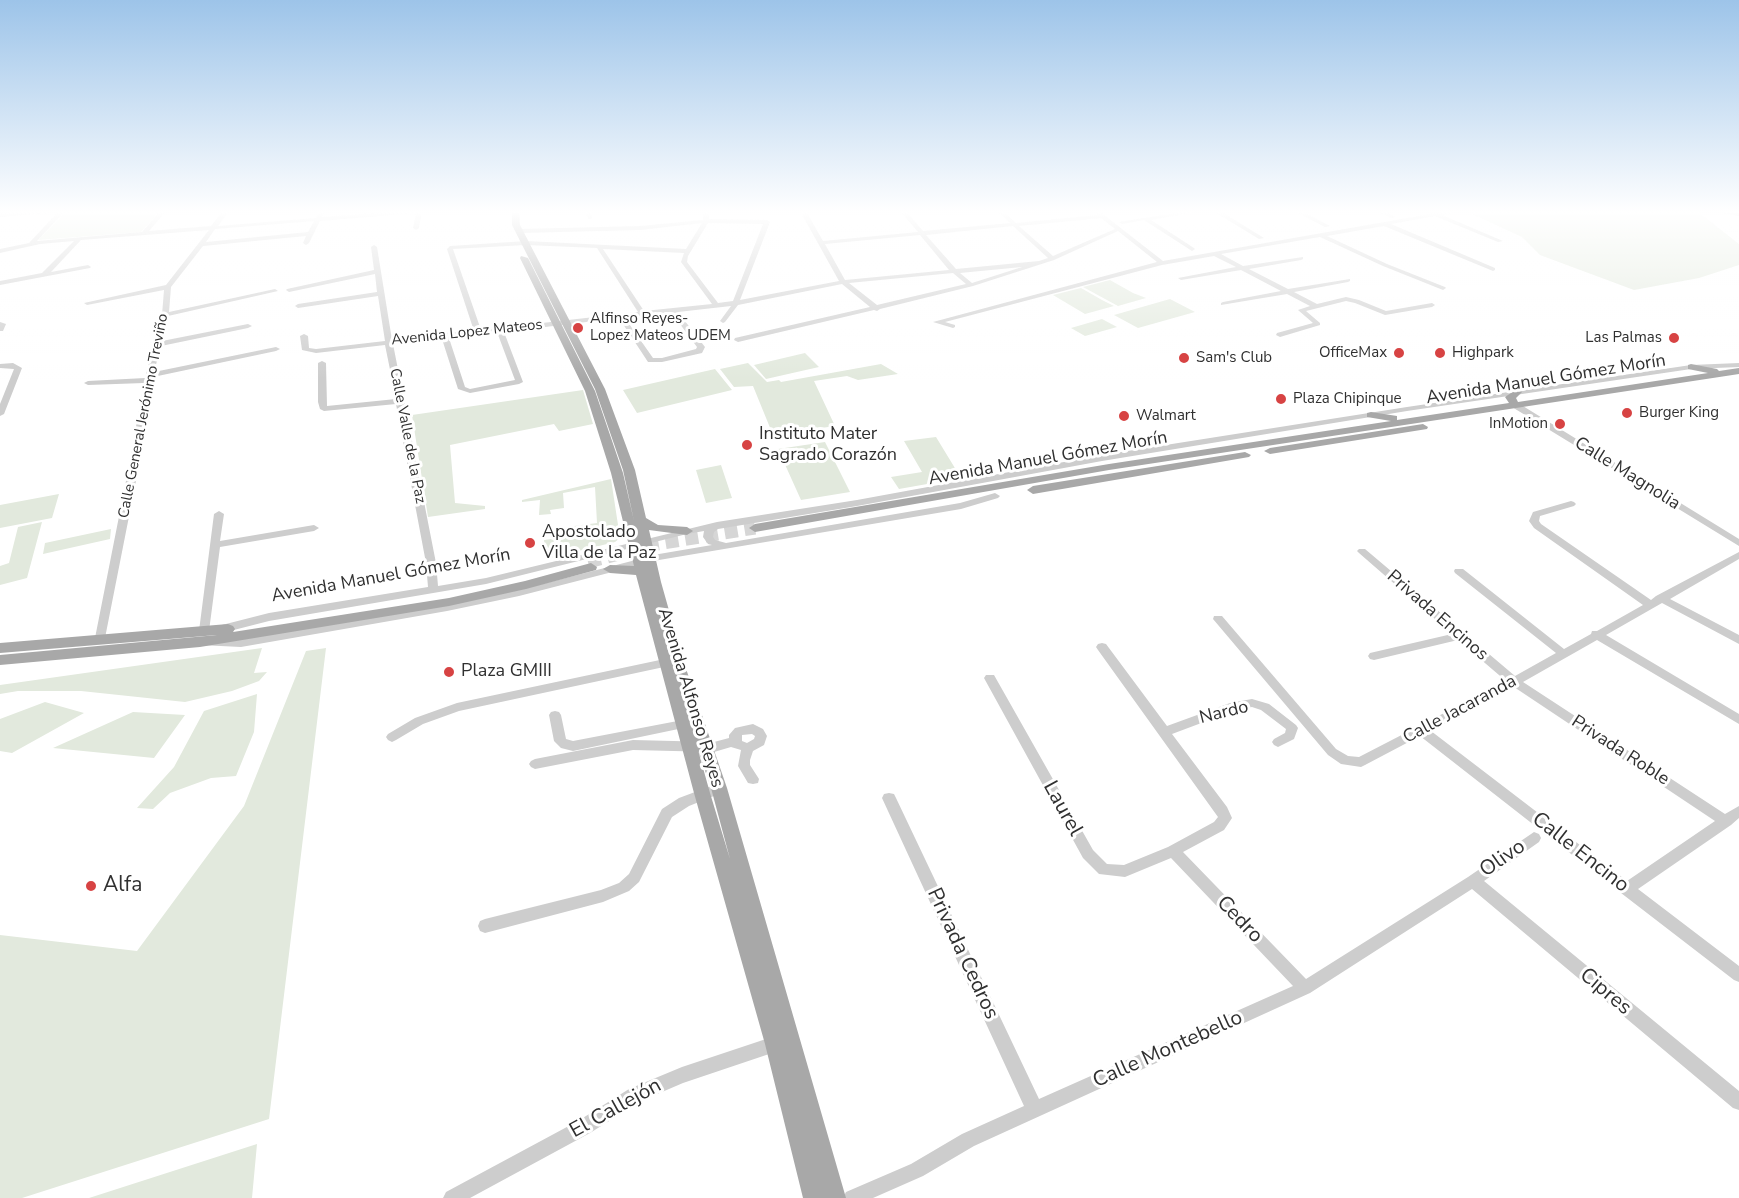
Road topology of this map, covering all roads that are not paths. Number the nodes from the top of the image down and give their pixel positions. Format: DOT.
graph roads {
  1 [pos="51,267"];
  2 [pos="87,267"];
  3 [pos="184,267"];
  4 [pos="377,267"];
  5 [pos="456,267"];
  6 [pos="534,267"];
  7 [pos="612,267"];
  8 [pos="688,267"];
  9 [pos="750,267"];
  10 [pos="834,267"];
  11 [pos="950,267"];
  12 [pos="991,267"];
  13 [pos="1028,267"];
  14 [pos="1147,267"];
  15 [pos="1242,267"];
  16 [pos="1390,267"];
  17 [pos="1488,267"];
  18 [pos="1493,269"];
  19 [pos="953,270"];
  20 [pos="378,271"];
  21 [pos="43,275"];
  22 [pos="1181,278"];
  23 [pos="1348,280"];
  24 [pos="843,282"];
  25 [pos="0,283"];
  26 [pos="971,285"];
  27 [pos="168,287"];
  28 [pos="1443,288"];
  29 [pos="290,290"];
  30 [pos="274,291"];
  31 [pos="1287,291"];
  32 [pos="382,293"];
  33 [pos="87,303"];
  34 [pos="736,303"];
  35 [pos="1223,304"];
  36 [pos="716,305"];
  37 [pos="1432,305"];
  38 [pos="298,306"];
  39 [pos="1315,306"];
  40 [pos="877,309"];
  41 [pos="673,310"];
  42 [pos="642,313"];
  43 [pos="165,315"];
  44 [pos="620,315"];
  45 [pos="723,321"];
  46 [pos="561,322"];
  47 [pos="249,326"];
  48 [pos="953,326"];
  49 [pos="499,329"];
  50 [pos="478,331"];
  51 [pos="444,335"];
  52 [pos="1280,335"];
  53 [pos="304,336"];
  54 [pos="738,340"];
  55 [pos="388,342"];
  56 [pos="159,344"];
  57 [pos="276,349"];
  58 [pos="322,363"];
  59 [pos="1739,365"];
  60 [pos="0,366"];
  61 [pos="1691,367"];
  62 [pos="1739,371"];
  63 [pos="1725,373"];
  64 [pos="149,377"];
  65 [pos="1739,378"];
  66 [pos="88,383"];
  67 [pos="1516,392"];
  68 [pos="401,401"];
  69 [pos="1515,405"];
  70 [pos="1526,411"];
  71 [pos="0,414"];
  72 [pos="1371,415"];
  73 [pos="1410,420"];
  74 [pos="1323,423"];
  75 [pos="1317,434"];
  76 [pos="1203,442"];
  77 [pos="1258,444"];
  78 [pos="1008,485"];
  79 [pos="942,488"];
  80 [pos="995,496"];
  81 [pos="1571,504"];
  82 [pos="219,514"];
  83 [pos="642,521"];
  84 [pos="718,525"];
  85 [pos="315,528"];
  86 [pos="687,531"];
  87 [pos="639,541"];
  88 [pos="1739,543"];
  89 [pos="216,545"];
  90 [pos="728,546"];
  91 [pos="1362,551"];
  92 [pos="1739,555"];
  93 [pos="597,564"];
  94 [pos="644,564"];
  95 [pos="1459,571"];
  96 [pos="434,590"];
  97 [pos="1660,598"];
  98 [pos="1649,604"];
  99 [pos="1218,619"];
  100 [pos="220,630"];
  101 [pos="1596,634"];
  102 [pos="202,636"];
  103 [pos="1459,636"];
  104 [pos="100,638"];
  105 [pos="1739,640"];
  106 [pos="1102,647"];
  107 [pos="0,648"];
  108 [pos="1564,654"];
  109 [pos="1374,656"];
  110 [pos="0,660"];
  111 [pos="672,661"];
  112 [pos="990,678"];
  113 [pos="1514,682"];
  114 [pos="555,715"];
  115 [pos="1739,720"];
  116 [pos="690,723"];
  117 [pos="1422,731"];
  118 [pos="1165,732"];
  119 [pos="392,737"];
  120 [pos="735,741"];
  121 [pos="1278,742"];
  122 [pos="698,747"];
  123 [pos="748,748"];
  124 [pos="535,764"];
  125 [pos="753,778"];
  126 [pos="710,791"];
  127 [pos="889,798"];
  128 [pos="1739,811"];
  129 [pos="1726,820"];
  130 [pos="1533,838"];
  131 [pos="1173,851"];
  132 [pos="1473,880"];
  133 [pos="1626,889"];
  134 [pos="485,926"];
  135 [pos="1739,975"];
  136 [pos="1305,988"];
  137 [pos="782,1041"];
  138 [pos="1739,1102"];
  139 [pos="1035,1110"];
  140 [pos="452,1198"];
  141 [pos="815,1198"];
  142 [pos="834,1198"];
  143 [pos="852,1198"];
  1 -- 21 [label="street"];
  2 -- 21 [label="street"];
  3 -- 27 [label="street"];
  4 -- 20 [label="street, Calle Valle de la Paz"];
  5 -- 50 [label="street"];
  6 -- 46 [label="main road, Avenida Alfonso Reyes"];
  7 -- 42 [label="street"];
  8 -- 36 [label="street"];
  9 -- 34 [label="street"];
  10 -- 24 [label="street"];
  11 -- 19 [label="street"];
  12 -- 19 [label="street, Avenida Lopez Mateos"];
  13 -- 26 [label="street"];
  14 -- 48 [label="street"];
  15 -- 22 [label="street"];
  15 -- 31 [label="street"];
  16 -- 28 [label="street"];
  17 -- 18 [label="street"];
  19 -- 24 [label="street, Avenida Lopez Mateos"];
  19 -- 26 [label="street"];
  20 -- 29 [label="street"];
  20 -- 32 [label="street, Calle Valle de la Paz"];
  21 -- 25 [label="street"];
  23 -- 31 [label="street"];
  24 -- 34 [label="street, Avenida Lopez Mateos"];
  24 -- 40 [label="street"];
  26 -- 40 [label="street"];
  27 -- 33 [label="street"];
  27 -- 43 [label="street, Calle General Jerónimo Treviño"];
  30 -- 43 [label="street"];
  31 -- 35 [label="street"];
  31 -- 39 [label="street"];
  32 -- 38 [label="street"];
  32 -- 55 [label="street, Calle Valle de la Paz"];
  34 -- 36 [label="street, Avenida Lopez Mateos"];
  34 -- 45 [label="street"];
  36 -- 41 [label="street, Avenida Lopez Mateos"];
  37 -- 39 [label="street"];
  39 -- 52 [label="street"];
  40 -- 54 [label="street"];
  41 -- 42 [label="street, Avenida Lopez Mateos"];
  41 -- 44 [label="street"];
  42 -- 44 [label="street, Avenida Lopez Mateos"];
  43 -- 56 [label="street, Calle General Jerónimo Treviño"];
  44 -- 46 [label="street, Avenida Lopez Mateos"];
  46 -- 49 [label="street, Avenida Lopez Mateos"];
  46 -- 83 [label="main road, Avenida Alfonso Reyes"];
  46 -- 87 [label="main road, Avenida Alfonso Reyes"];
  47 -- 56 [label="street"];
  49 -- 50 [label="street, Avenida Lopez Mateos"];
  49 -- 51 [label="street"];
  50 -- 51 [label="street, Avenida Lopez Mateos"];
  51 -- 55 [label="street, Avenida Lopez Mateos"];
  53 -- 55 [label="street, Avenida Lopez Mateos"];
  55 -- 68 [label="street, Calle Valle de la Paz"];
  56 -- 64 [label="street, Calle General Jerónimo Treviño"];
  57 -- 64 [label="street"];
  58 -- 68 [label="street"];
  59 -- 61 [label="street, Avenida Manuel Gómez Morín"];
  60 -- 71 [label="street"];
  61 -- 63 [label="main road"];
  61 -- 67 [label="street, Avenida Manuel Gómez Morín"];
  62 -- 63 [label="main road, Avenida Manuel Gómez Morín"];
  63 -- 69 [label="main road, Avenida Manuel Gómez Morín"];
  64 -- 66 [label="street"];
  64 -- 104 [label="street, Calle General Jerónimo Treviño"];
  65 -- 70 [label="main road, Avenida Manuel Gómez Morín"];
  67 -- 69 [label="main road"];
  67 -- 72 [label="street, Avenida Manuel Gómez Morín"];
  68 -- 96 [label="street, Calle Valle de la Paz"];
  69 -- 70 [label="street, Calle Magnolia"];
  69 -- 73 [label="main road, Avenida Manuel Gómez Morín"];
  70 -- 80 [label="main road, Avenida Manuel Gómez Morín"];
  70 -- 88 [label="street, Calle Magnolia"];
  72 -- 73 [label="main road"];
  72 -- 74 [label="street, Avenida Manuel Gómez Morín"];
  73 -- 75 [label="main road, Avenida Manuel Gómez Morín"];
  74 -- 75 [label="main road"];
  74 -- 76 [label="street, Avenida Manuel Gómez Morín"];
  75 -- 77 [label="main road, Avenida Manuel Gómez Morín"];
  76 -- 77 [label="main road"];
  76 -- 79 [label="street, Avenida Manuel Gómez Morín"];
  77 -- 78 [label="main road, Avenida Manuel Gómez Morín"];
  78 -- 79 [label="main road"];
  78 -- 80 [label="main road, Avenida Manuel Gómez Morín"];
  79 -- 84 [label="street, Avenida Manuel Gómez Morín"];
  80 -- 90 [label="street, Avenida Manuel Gómez Morín"];
  81 -- 98 [label="street"];
  82 -- 89 [label="street"];
  83 -- 86 [label="main road"];
  83 -- 87 [label="main road, Avenida Alfonso Reyes"];
  84 -- 86 [label="street, Avenida Manuel Gómez Morín"];
  84 -- 90 [label="street"];
  85 -- 89 [label="street"];
  86 -- 87 [label="street, Avenida Manuel Gómez Morín"];
  87 -- 93 [label="street, Avenida Manuel Gómez Morín"];
  87 -- 94 [label="main road, Avenida Alfonso Reyes"];
  89 -- 102 [label="street"];
  90 -- 94 [label="street, Avenida Manuel Gómez Morín"];
  91 -- 103 [label="street, Privada Encinos"];
  92 -- 97 [label="street, Calle Jacaranda"];
  93 -- 94 [label="main road"];
  93 -- 96 [label="street, Avenida Manuel Gómez Morín"];
  93 -- 100 [label="main road, Avenida Manuel Gómez Morín"];
  93 -- 102 [label="main road, Avenida Manuel Gómez Morín"];
  94 -- 111 [label="main road, Avenida Alfonso Reyes"];
  95 -- 108 [label="street"];
  96 -- 100 [label="street, Avenida Manuel Gómez Morín"];
  97 -- 98 [label="street, Calle Jacaranda"];
  97 -- 105 [label="street"];
  98 -- 101 [label="street, Calle Jacaranda"];
  99 -- 117 [label="street, Calle Jacaranda"];
  100 -- 102 [label="main road, Avenida Manuel Gómez Morín"];
  101 -- 108 [label="street, Calle Jacaranda"];
  101 -- 115 [label="street"];
  102 -- 104 [label="main road, Avenida Manuel Gómez Morín"];
  102 -- 110 [label="main road, Avenida Manuel Gómez Morín"];
  103 -- 109 [label="street"];
  103 -- 113 [label="street, Privada Encinos"];
  104 -- 107 [label="main road, Avenida Manuel Gómez Morín"];
  106 -- 118 [label="street"];
  108 -- 113 [label="street, Calle Jacaranda"];
  111 -- 116 [label="main road, Avenida Alfonso Reyes"];
  111 -- 119 [label="street"];
  112 -- 131 [label="street, Laurel"];
  113 -- 117 [label="street, Calle Jacaranda"];
  113 -- 129 [label="street, Privada Roble"];
  114 -- 116 [label="street"];
  116 -- 122 [label="main road, Avenida Alfonso Reyes"];
  117 -- 133 [label="street, Calle Encino"];
  118 -- 121 [label="street, Nardo"];
  118 -- 131 [label="street"];
  120 -- 122 [label="street"];
  120 -- 123 [label="street"];
  120 -- 123 [label="street"];
  122 -- 124 [label="street"];
  122 -- 126 [label="main road, Avenida Alfonso Reyes"];
  123 -- 125 [label="street"];
  126 -- 134 [label="street"];
  126 -- 137 [label="main road, Avenida Alfonso Reyes"];
  127 -- 139 [label="street, Privada Cedros"];
  128 -- 129 [label="street"];
  129 -- 133 [label="street"];
  130 -- 132 [label="street, Olivo"];
  131 -- 136 [label="street, Cedro"];
  132 -- 136 [label="street, Calle Montebello"];
  132 -- 138 [label="street, Cipres"];
  133 -- 135 [label="street, Calle Encino"];
  136 -- 139 [label="street, Calle Montebello"];
  137 -- 140 [label="street, El Callejón"];
  137 -- 141 [label="main road, Avenida Alfonso Reyes"];
  137 -- 142 [label="main road, Avenida Alfonso Reyes"];
  139 -- 143 [label="street, Calle Montebello"];
}
